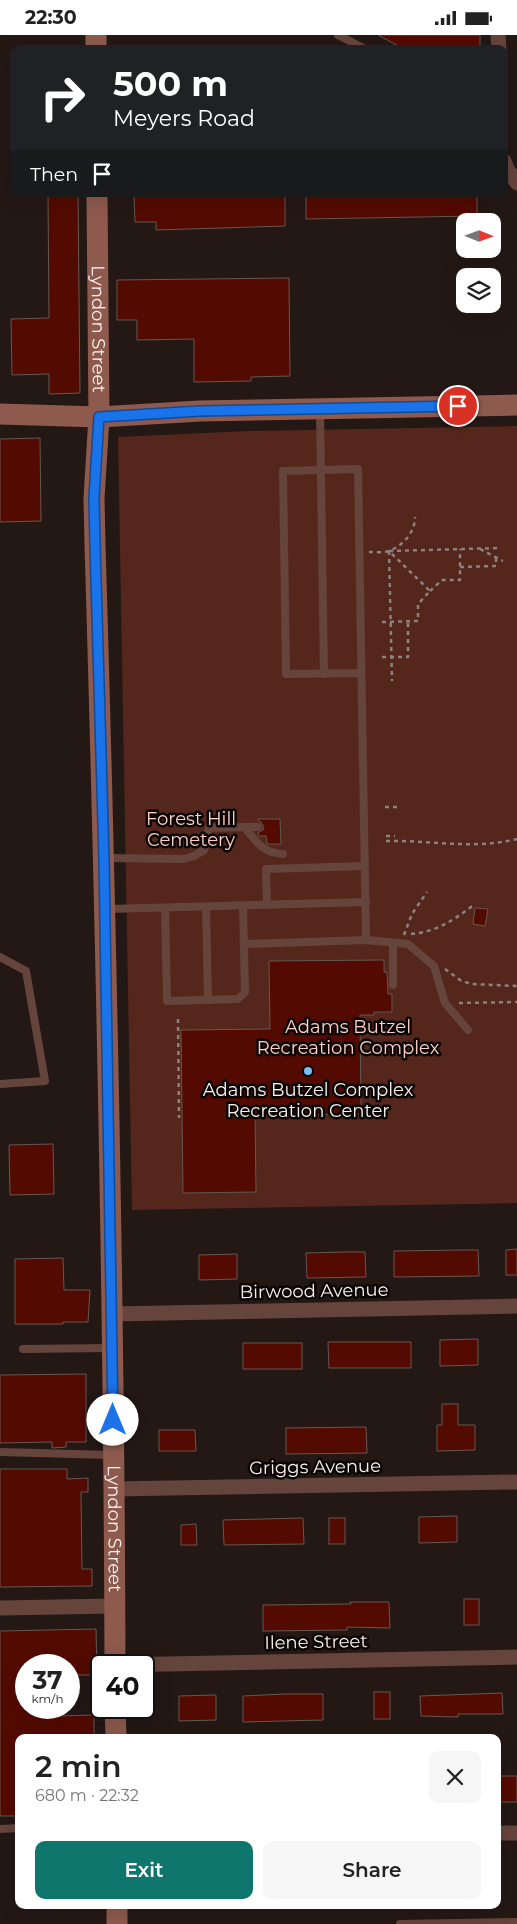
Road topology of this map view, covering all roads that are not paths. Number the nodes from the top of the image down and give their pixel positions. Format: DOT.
graph roads {
  1 [pos="338,35"];
  2 [pos="357,45"];
  3 [pos="508,170"];
  4 [pos="517,183"];
  5 [pos="97,197"];
  6 [pos="517,405"];
  7 [pos="320,408"];
  8 [pos="0,414"];
  9 [pos="99,417"];
  10 [pos="321,471"];
  11 [pos="324,673"];
  12 [pos="361,673"];
  13 [pos="244,827"];
  14 [pos="258,827"];
  15 [pos="283,854"];
  16 [pos="104,859"];
  17 [pos="365,866"];
  18 [pos="366,902"];
  19 [pos="267,905"];
  20 [pos="243,906"];
  21 [pos="206,907"];
  22 [pos="165,908"];
  23 [pos="104,909"];
  24 [pos="366,940"];
  25 [pos="397,943"];
  26 [pos="244,944"];
  27 [pos="0,957"];
  28 [pos="393,985"];
  29 [pos="208,1000"];
  30 [pos="468,1030"];
  31 [pos="0,1084"];
  32 [pos="517,1306"];
  33 [pos="112,1314"];
  34 [pos="112,1348"];
  35 [pos="23,1349"];
  36 [pos="0,1452"];
  37 [pos="113,1455"];
  38 [pos="517,1482"];
  39 [pos="114,1489"];
  40 [pos="115,1606"];
  41 [pos="0,1608"];
  42 [pos="115,1654"];
  43 [pos="517,1657"];
  44 [pos="155,1664"];
  45 [pos="115,1719"];
  46 [pos="116,1734"];
  47 [pos="15,1828"];
  48 [pos="0,1829"];
  49 [pos="501,1833"];
  50 [pos="517,1833"];
  51 [pos="117,1909"];
  52 [pos="517,1922"];
  53 [pos="117,1924"];
  54 [pos="400,1924"];
  1 -- 2 [label="lane"];
  3 -- 4 [label="street"];
  5 -- 9 [label="street, Lyndon Street"];
  6 -- 7 [label="street"];
  7 -- 9 [label="street"];
  7 -- 10 [label="lane"];
  8 -- 9 [label="street"];
  9 -- 16 [label="street, Lyndon Street"];
  10 -- 11 [label="lane"];
  10 -- 11 [label="lane"];
  10 -- 12 [label="lane"];
  11 -- 12 [label="lane"];
  12 -- 17 [label="lane"];
  13 -- 14 [label="lane"];
  13 -- 15 [label="lane"];
  13 -- 16 [label="lane"];
  16 -- 23 [label="street, Lyndon Street"];
  17 -- 18 [label="lane"];
  17 -- 19 [label="lane"];
  18 -- 19 [label="lane"];
  18 -- 24 [label="lane"];
  19 -- 20 [label="lane"];
  20 -- 21 [label="lane"];
  20 -- 26 [label="lane"];
  21 -- 22 [label="lane"];
  21 -- 29 [label="lane"];
  22 -- 23 [label="lane"];
  22 -- 29 [label="lane"];
  23 -- 33 [label="street, Lyndon Street"];
  24 -- 25 [label="lane"];
  24 -- 26 [label="lane"];
  25 -- 28 [label="lane"];
  25 -- 30 [label="lane"];
  26 -- 29 [label="lane"];
  27 -- 31 [label="lane"];
  32 -- 33 [label="street, Birwood Avenue"];
  33 -- 34 [label="street, Lyndon Street"];
  34 -- 35 [label="lane"];
  34 -- 37 [label="street, Lyndon Street"];
  36 -- 37 [label="lane"];
  37 -- 39 [label="street, Lyndon Street"];
  38 -- 39 [label="street, Griggs Avenue"];
  39 -- 40 [label="street, Lyndon Street"];
  40 -- 41 [label="street"];
  40 -- 42 [label="street, Lyndon Street"];
  43 -- 44 [label="street, Ilene Street"];
  45 -- 46 [label="street"];
  47 -- 48 [label="lane"];
  49 -- 50 [label="street"];
  51 -- 53 [label="street"];
  52 -- 54 [label="lane"];
}
